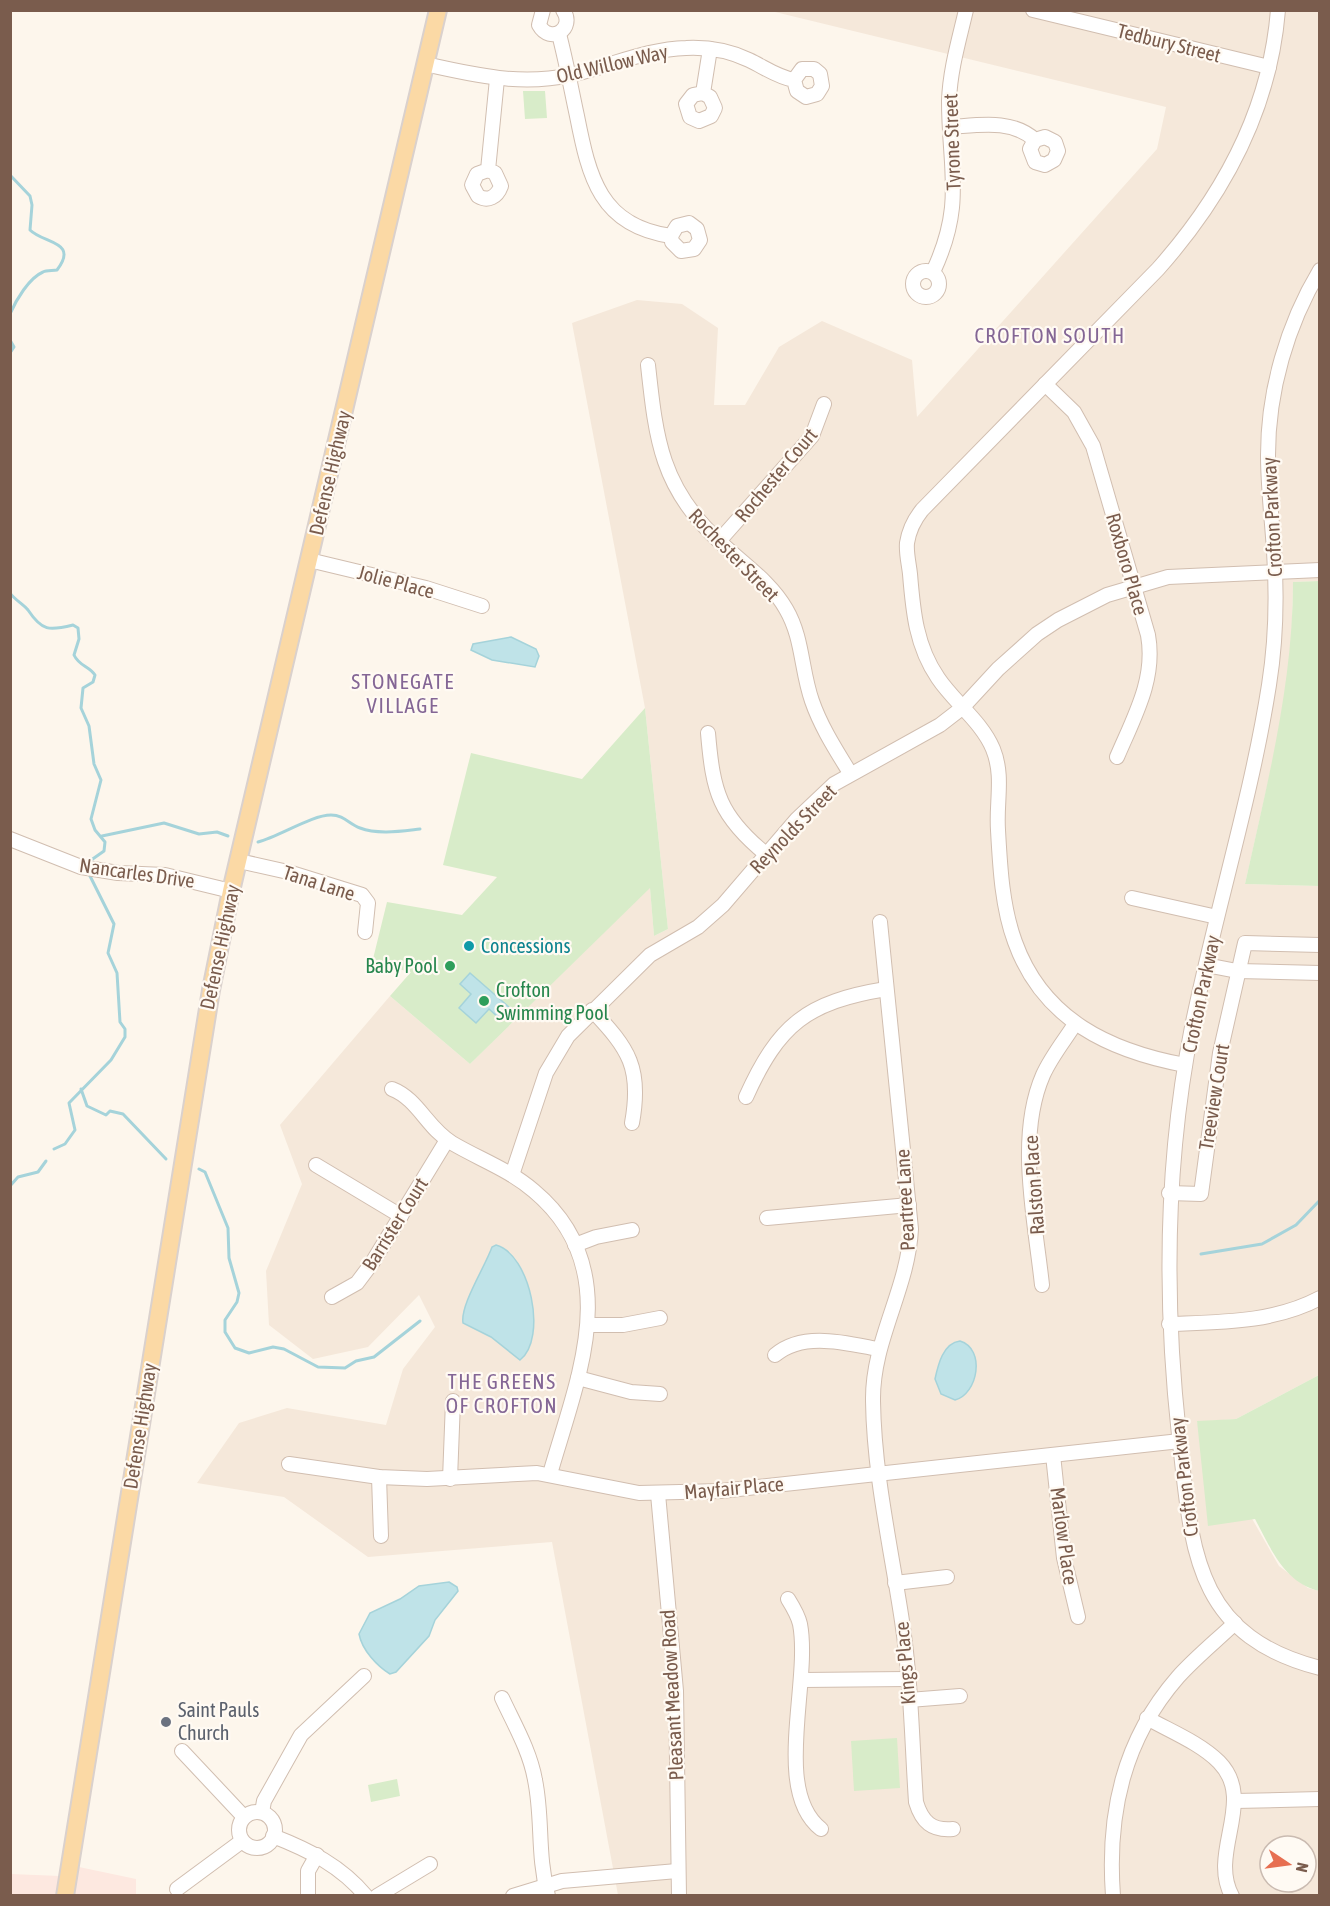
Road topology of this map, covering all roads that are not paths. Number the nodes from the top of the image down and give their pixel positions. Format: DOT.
graph roads {
  1 [pos="438,10"];
  2 [pos="543,10"];
  3 [pos="563,10"];
  4 [pos="966,10"];
  5 [pos="1033,10"];
  6 [pos="1278,10"];
  7 [pos="559,34"];
  8 [pos="710,49"];
  9 [pos="425,64"];
  10 [pos="1269,67"];
  11 [pos="569,76"];
  12 [pos="497,79"];
  13 [pos="794,80"];
  14 [pos="703,93"];
  15 [pos="951,127"];
  16 [pos="1035,140"];
  17 [pos="488,170"];
  18 [pos="671,236"];
  19 [pos="1320,270"];
  20 [pos="933,272"];
  21 [pos="648,364"];
  22 [pos="1045,384"];
  23 [pos="824,404"];
  24 [pos="719,541"];
  25 [pos="309,560"];
  26 [pos="1320,570"];
  27 [pos="1275,572"];
  28 [pos="1133,585"];
  29 [pos="482,606"];
  30 [pos="962,708"];
  31 [pos="708,733"];
  32 [pos="1118,757"];
  33 [pos="850,773"];
  34 [pos="10,839"];
  35 [pos="767,855"];
  36 [pos="238,861"];
  37 [pos="231,891"];
  38 [pos="1132,898"];
  39 [pos="1217,917"];
  40 [pos="880,922"];
  41 [pos="366,932"];
  42 [pos="1320,945"];
  43 [pos="1206,965"];
  44 [pos="1238,971"];
  45 [pos="1320,973"];
  46 [pos="886,989"];
  47 [pos="592,1010"];
  48 [pos="1075,1024"];
  49 [pos="1185,1065"];
  50 [pos="392,1089"];
  51 [pos="746,1097"];
  52 [pos="632,1123"];
  53 [pos="447,1140"];
  54 [pos="316,1165"];
  55 [pos="512,1175"];
  56 [pos="1170,1193"];
  57 [pos="909,1205"];
  58 [pos="401,1216"];
  59 [pos="767,1218"];
  60 [pos="632,1230"];
  61 [pos="575,1245"];
  62 [pos="1042,1284"];
  63 [pos="332,1297"];
  64 [pos="1320,1298"];
  65 [pos="660,1318"];
  66 [pos="1169,1324"];
  67 [pos="589,1325"];
  68 [pos="878,1349"];
  69 [pos="775,1355"];
  70 [pos="578,1378"];
  71 [pos="660,1394"];
  72 [pos="453,1401"];
  73 [pos="1180,1441"];
  74 [pos="1053,1455"];
  75 [pos="289,1464"];
  76 [pos="550,1474"];
  77 [pos="880,1474"];
  78 [pos="379,1478"];
  79 [pos="450,1479"];
  80 [pos="658,1494"];
  81 [pos="381,1536"];
  82 [pos="947,1577"];
  83 [pos="895,1583"];
  84 [pos="788,1599"];
  85 [pos="1078,1617"];
  86 [pos="1235,1623"];
  87 [pos="1320,1668"];
  88 [pos="364,1676"];
  89 [pos="907,1679"];
  90 [pos="803,1680"];
  91 [pos="960,1696"];
  92 [pos="502,1698"];
  93 [pos="909,1700"];
  94 [pos="1148,1718"];
  95 [pos="182,1750"];
  96 [pos="1320,1798"];
  97 [pos="1235,1800"];
  98 [pos="262,1812"];
  99 [pos="244,1817"];
  100 [pos="821,1829"];
  101 [pos="953,1829"];
  102 [pos="273,1836"];
  103 [pos="242,1841"];
  104 [pos="317,1856"];
  105 [pos="430,1864"];
  106 [pos="677,1871"];
  107 [pos="177,1889"];
  108 [pos="546,1890"];
  109 [pos="65,1896"];
  110 [pos="308,1896"];
  111 [pos="366,1896"];
  112 [pos="377,1896"];
  113 [pos="513,1896"];
  114 [pos="679,1896"];
  115 [pos="1113,1896"];
  116 [pos="1232,1896"];
  1 -- 9 [label="main road, Defense Highway"];
  2 -- 7 [label="street"];
  3 -- 7 [label="street"];
  4 -- 15 [label="street, Tyrone Street"];
  5 -- 10 [label="street, Tedbury Street"];
  6 -- 10 [label="street"];
  7 -- 11 [label="street"];
  8 -- 11 [label="street, Old Willow Way"];
  8 -- 13 [label="street, Old Willow Way"];
  8 -- 14 [label="street"];
  9 -- 12 [label="street, Old Willow Way"];
  9 -- 25 [label="main road, Defense Highway"];
  10 -- 22 [label="street"];
  11 -- 12 [label="street, Old Willow Way"];
  11 -- 18 [label="street"];
  12 -- 17 [label="street"];
  15 -- 16 [label="street"];
  15 -- 20 [label="street, Tyrone Street"];
  19 -- 27 [label="street, Crofton Parkway"];
  21 -- 24 [label="street, Rochester Street"];
  22 -- 28 [label="street, Roxboro Place"];
  22 -- 30 [label="street"];
  23 -- 24 [label="street, Rochester Court"];
  24 -- 33 [label="street, Rochester Street"];
  25 -- 29 [label="street, Jolie Place"];
  25 -- 36 [label="main road, Defense Highway"];
  26 -- 27 [label="street, Reynolds Street"];
  27 -- 28 [label="street, Reynolds Street"];
  27 -- 39 [label="street, Crofton Parkway"];
  28 -- 30 [label="street, Reynolds Street"];
  28 -- 32 [label="street, Roxboro Place"];
  30 -- 33 [label="street, Reynolds Street"];
  30 -- 48 [label="street"];
  31 -- 35 [label="street"];
  33 -- 35 [label="street, Reynolds Street"];
  34 -- 37 [label="street, Nancarles Drive"];
  35 -- 47 [label="street, Reynolds Street"];
  36 -- 37 [label="main road, Defense Highway"];
  36 -- 41 [label="street, Tana Lane"];
  37 -- 109 [label="main road, Defense Highway"];
  38 -- 39 [label="street"];
  39 -- 43 [label="street, Crofton Parkway"];
  40 -- 46 [label="street, Peartree Lane"];
  42 -- 44 [label="street"];
  43 -- 44 [label="street"];
  43 -- 49 [label="street, Crofton Parkway"];
  44 -- 45 [label="street"];
  44 -- 56 [label="street, Treeview Court"];
  46 -- 51 [label="street"];
  46 -- 57 [label="street, Peartree Lane"];
  47 -- 52 [label="street"];
  47 -- 55 [label="street, Reynolds Street"];
  48 -- 49 [label="street"];
  48 -- 62 [label="street, Ralston Place"];
  49 -- 56 [label="street, Crofton Parkway"];
  50 -- 53 [label="street"];
  53 -- 55 [label="street"];
  53 -- 58 [label="street, Barrister Court"];
  54 -- 58 [label="street"];
  55 -- 61 [label="street"];
  56 -- 66 [label="street, Crofton Parkway"];
  57 -- 59 [label="street"];
  57 -- 68 [label="street, Peartree Lane"];
  58 -- 63 [label="street, Barrister Court"];
  60 -- 61 [label="street"];
  61 -- 67 [label="street"];
  64 -- 66 [label="street"];
  65 -- 67 [label="street"];
  66 -- 73 [label="street, Crofton Parkway"];
  67 -- 70 [label="street"];
  68 -- 69 [label="street"];
  68 -- 77 [label="street, Peartree Lane"];
  70 -- 71 [label="street"];
  70 -- 76 [label="street"];
  72 -- 79 [label="street"];
  73 -- 74 [label="street, Mayfair Place"];
  73 -- 86 [label="street, Crofton Parkway"];
  74 -- 77 [label="street, Mayfair Place"];
  74 -- 85 [label="street, Marlow Place"];
  75 -- 78 [label="street, Mayfair Place"];
  76 -- 79 [label="street, Mayfair Place"];
  76 -- 80 [label="street, Mayfair Place"];
  77 -- 80 [label="street, Mayfair Place"];
  77 -- 83 [label="street, Kings Place"];
  78 -- 79 [label="street, Mayfair Place"];
  78 -- 81 [label="street"];
  80 -- 106 [label="street, Pleasant Meadow Road"];
  82 -- 83 [label="street"];
  83 -- 89 [label="street, Kings Place"];
  84 -- 90 [label="street"];
  86 -- 87 [label="street, Crofton Parkway"];
  86 -- 94 [label="street"];
  88 -- 98 [label="street"];
  89 -- 90 [label="street"];
  89 -- 93 [label="street, Kings Place"];
  90 -- 100 [label="street"];
  91 -- 93 [label="street"];
  92 -- 108 [label="street"];
  93 -- 101 [label="street, Kings Place"];
  94 -- 97 [label="street"];
  94 -- 115 [label="street"];
  95 -- 99 [label="street"];
  96 -- 97 [label="street"];
  97 -- 116 [label="street"];
  98 -- 99 [label="street"];
  98 -- 102 [label="street"];
  99 -- 103 [label="street"];
  102 -- 103 [label="street"];
  102 -- 104 [label="street"];
  103 -- 107 [label="street"];
  104 -- 110 [label="street"];
  104 -- 111 [label="street"];
  105 -- 112 [label="street"];
  106 -- 108 [label="street"];
  106 -- 114 [label="street, Pleasant Meadow Road"];
  108 -- 113 [label="street"];
}
